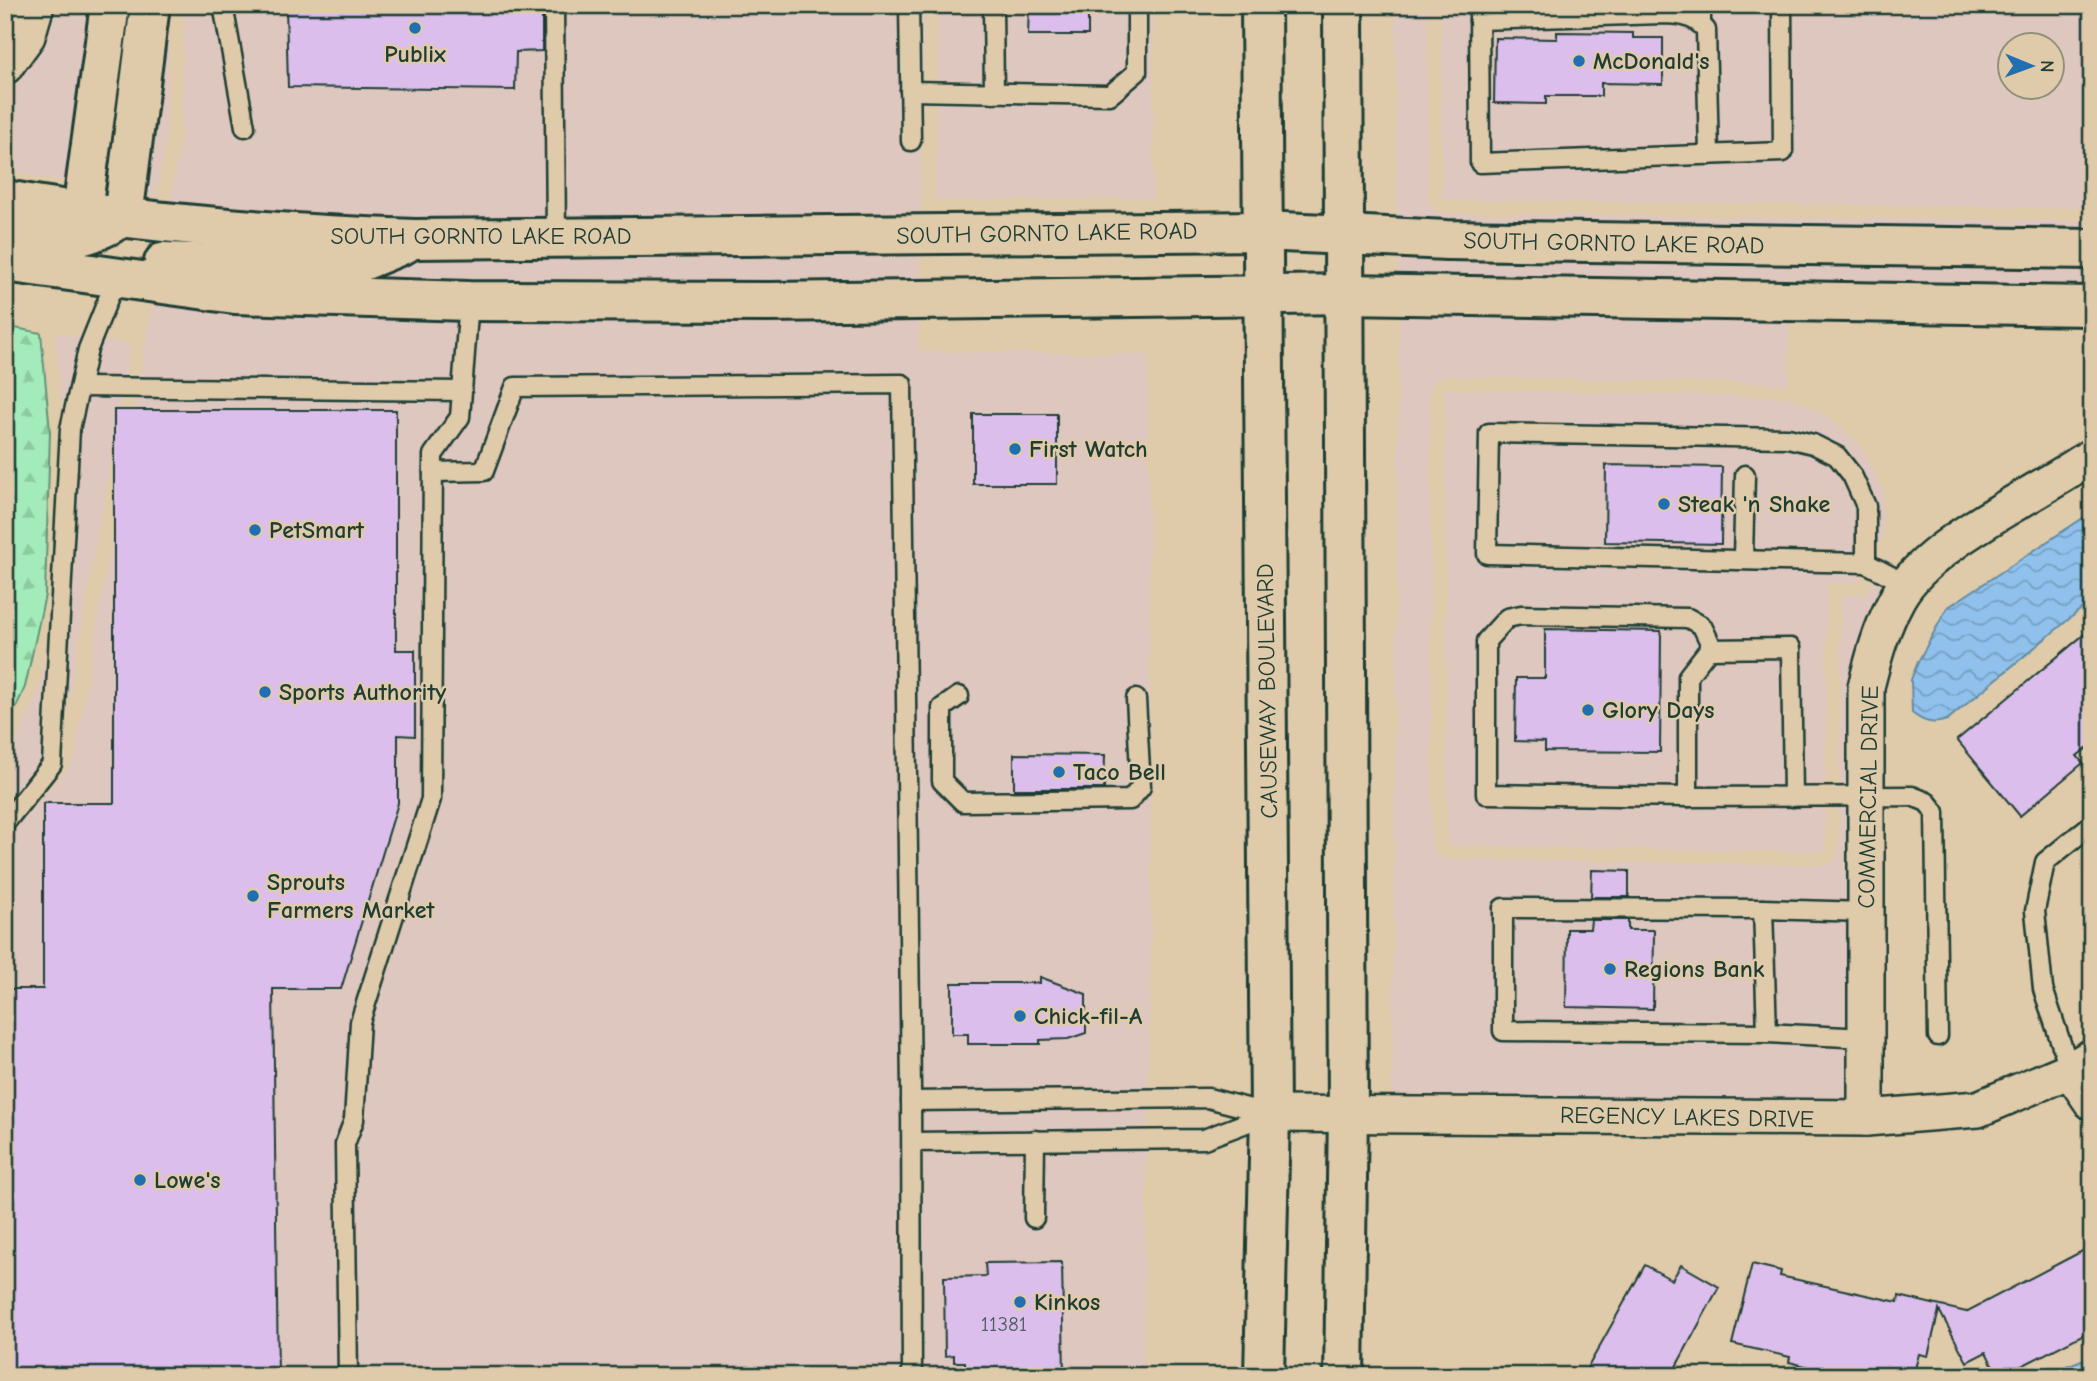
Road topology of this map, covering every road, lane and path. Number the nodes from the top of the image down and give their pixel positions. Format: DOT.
graph roads {
  1 [pos="36,5"];
  2 [pos="110,5"];
  3 [pos="150,5"];
  4 [pos="223,5"];
  5 [pos="554,5"];
  6 [pos="909,5"];
  7 [pos="993,5"];
  8 [pos="1137,5"];
  9 [pos="1261,5"];
  10 [pos="1343,5"];
  11 [pos="1701,5"];
  12 [pos="1782,5"];
  13 [pos="1479,13"];
  14 [pos="1701,24"];
  15 [pos="5,66"];
  16 [pos="910,92"];
  17 [pos="994,93"];
  18 [pos="245,127"];
  19 [pos="911,141"];
  20 [pos="1709,155"];
  21 [pos="5,200"];
  22 [pos="82,211"];
  23 [pos="122,217"];
  24 [pos="5,230"];
  25 [pos="1263,231"];
  26 [pos="1345,235"];
  27 [pos="556,238"];
  28 [pos="415,239"];
  29 [pos="2092,249"];
  30 [pos="5,262"];
  31 [pos="116,279"];
  32 [pos="1345,294"];
  33 [pos="1263,297"];
  34 [pos="469,301"];
  35 [pos="2092,306"];
  36 [pos="81,387"];
  37 [pos="462,391"];
  38 [pos="2092,456"];
  39 [pos="433,472"];
  40 [pos="1745,475"];
  41 [pos="1743,559"];
  42 [pos="1866,563"];
  43 [pos="1908,585"];
  44 [pos="1713,649"];
  45 [pos="958,696"];
  46 [pos="1136,699"];
  47 [pos="1866,796"];
  48 [pos="1688,797"];
  49 [pos="1793,797"];
  50 [pos="5,823"];
  51 [pos="2092,824"];
  52 [pos="1763,909"];
  53 [pos="1866,912"];
  54 [pos="1767,1033"];
  55 [pos="1938,1036"];
  56 [pos="1866,1038"];
  57 [pos="2081,1063"];
  58 [pos="911,1101"];
  59 [pos="2092,1102"];
  60 [pos="1348,1113"];
  61 [pos="1270,1114"];
  62 [pos="1866,1118"];
  63 [pos="1035,1140"];
  64 [pos="912,1142"];
  65 [pos="1034,1218"];
  66 [pos="348,1376"];
  67 [pos="912,1376"];
  68 [pos="1264,1376"];
  69 [pos="1344,1376"];
  1 -- 15 [label="street"];
  2 -- 22 [label="street"];
  3 -- 23 [label="street"];
  4 -- 18 [label="lane"];
  5 -- 27 [label="lane"];
  6 -- 16 [label="lane"];
  7 -- 17 [label="lane"];
  8 -- 17 [label="lane"];
  9 -- 25 [label="street, CAUSEWAY BOULEVARD"];
  10 -- 26 [label="street"];
  11 -- 14 [label="lane"];
  12 -- 20 [label="lane"];
  13 -- 14 [label="lane"];
  13 -- 20 [label="lane"];
  14 -- 20 [label="lane"];
  16 -- 17 [label="lane"];
  16 -- 19 [label="lane"];
  21 -- 22 [label="street, SOUTH GORNTO LAKE ROAD"];
  22 -- 23 [label="street, SOUTH GORNTO LAKE ROAD"];
  23 -- 24 [label="street"];
  23 -- 28 [label="street, SOUTH GORNTO LAKE ROAD"];
  25 -- 26 [label="street, SOUTH GORNTO LAKE ROAD"];
  25 -- 27 [label="street, SOUTH GORNTO LAKE ROAD"];
  25 -- 33 [label="street, CAUSEWAY BOULEVARD"];
  26 -- 29 [label="street, SOUTH GORNTO LAKE ROAD"];
  26 -- 32 [label="street"];
  27 -- 28 [label="street, SOUTH GORNTO LAKE ROAD"];
  28 -- 31 [label="street"];
  30 -- 31 [label="street"];
  31 -- 34 [label="street"];
  31 -- 36 [label="lane"];
  32 -- 33 [label="street"];
  32 -- 35 [label="street"];
  32 -- 60 [label="street"];
  33 -- 34 [label="street"];
  33 -- 61 [label="street, CAUSEWAY BOULEVARD"];
  34 -- 37 [label="lane"];
  36 -- 37 [label="lane"];
  36 -- 50 [label="lane"];
  37 -- 39 [label="lane"];
  38 -- 43 [label="street, COMMERCIAL DRIVE"];
  39 -- 58 [label="lane"];
  39 -- 66 [label="lane"];
  40 -- 41 [label="lane"];
  41 -- 42 [label="lane"];
  41 -- 42 [label="lane"];
  42 -- 43 [label="lane"];
  43 -- 47 [label="street, COMMERCIAL DRIVE"];
  44 -- 48 [label="lane"];
  44 -- 48 [label="lane"];
  44 -- 49 [label="lane"];
  45 -- 46 [label="lane"];
  47 -- 49 [label="lane"];
  47 -- 53 [label="street, COMMERCIAL DRIVE"];
  47 -- 55 [label="lane"];
  48 -- 49 [label="lane"];
  51 -- 57 [label="lane"];
  52 -- 53 [label="lane"];
  52 -- 54 [label="lane"];
  52 -- 54 [label="lane"];
  53 -- 56 [label="street, COMMERCIAL DRIVE"];
  54 -- 56 [label="lane"];
  56 -- 62 [label="street, COMMERCIAL DRIVE"];
  57 -- 59 [label="street"];
  57 -- 62 [label="street, REGENCY LAKES DRIVE"];
  58 -- 61 [label="lane"];
  58 -- 64 [label="lane"];
  60 -- 61 [label="street, REGENCY LAKES DRIVE"];
  60 -- 62 [label="street, REGENCY LAKES DRIVE"];
  60 -- 69 [label="street"];
  61 -- 63 [label="lane"];
  61 -- 68 [label="street, CAUSEWAY BOULEVARD"];
  63 -- 64 [label="lane"];
  63 -- 65 [label="lane"];
  64 -- 67 [label="lane"];
}
